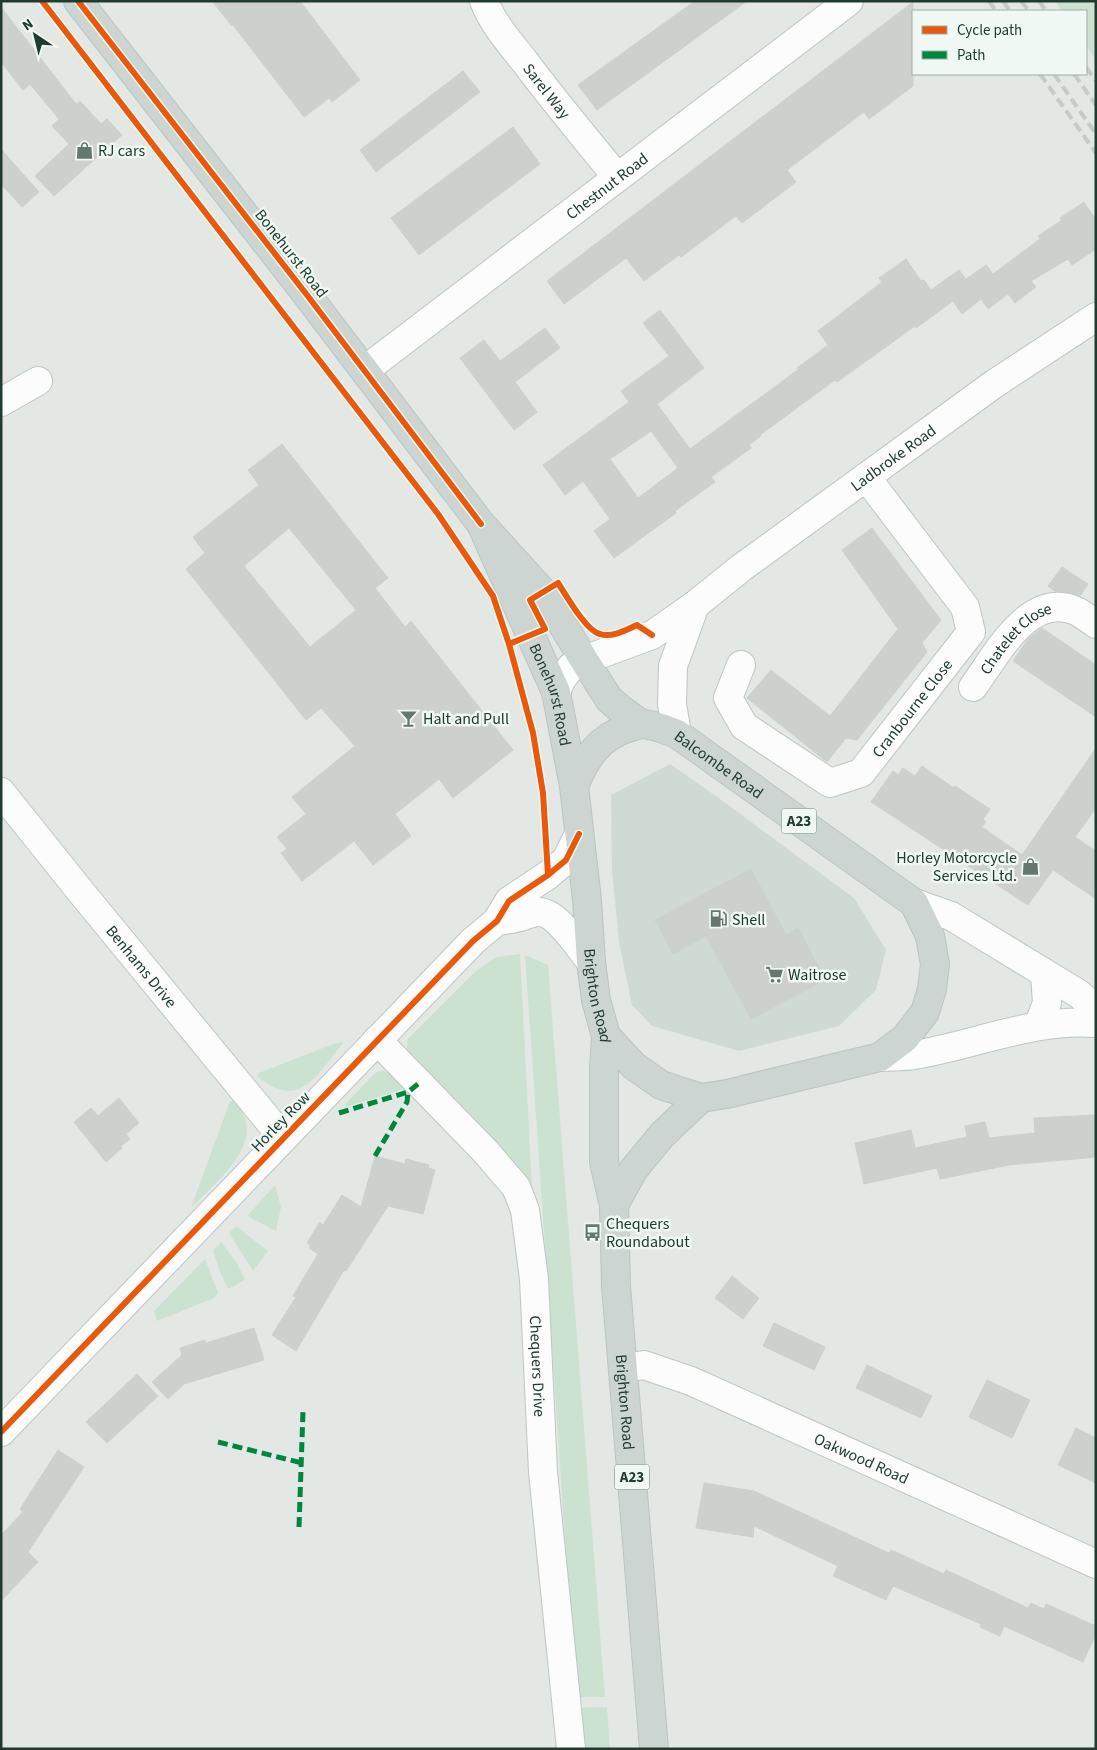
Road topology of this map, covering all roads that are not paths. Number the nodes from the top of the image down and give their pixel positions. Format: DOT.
graph roads {
  1 [pos="78,1"];
  2 [pos="484,1"];
  3 [pos="849,1"];
  4 [pos="617,177"];
  5 [pos="1096,317"];
  6 [pos="365,370"];
  7 [pos="38,381"];
  8 [pos="1,402"];
  9 [pos="866,477"];
  10 [pos="481,524"];
  11 [pos="695,606"];
  12 [pos="1096,624"];
  13 [pos="584,660"];
  14 [pos="741,666"];
  15 [pos="974,687"];
  16 [pos="556,692"];
  17 [pos="641,724"];
  18 [pos="677,734"];
  19 [pos="574,786"];
  20 [pos="1,792"];
  21 [pos="579,834"];
  22 [pos="914,903"];
  23 [pos="497,921"];
  24 [pos="591,962"];
  25 [pos="1044,974"];
  26 [pos="1096,1009"];
  27 [pos="1096,1023"];
  28 [pos="1038,1026"];
  29 [pos="606,1036"];
  30 [pos="377,1040"];
  31 [pos="880,1057"];
  32 [pos="701,1098"];
  33 [pos="283,1138"];
  34 [pos="614,1205"];
  35 [pos="622,1368"];
  36 [pos="1,1432"];
  37 [pos="1096,1564"];
  38 [pos="571,1749"];
  39 [pos="654,1749"];
  1 -- 6 [label="main road, Bonehurst Road / A23"];
  2 -- 4 [label="street, Sarel Way"];
  3 -- 4 [label="street, Chestnut Road"];
  4 -- 6 [label="street, Chestnut Road"];
  5 -- 9 [label="street, Ladbroke Road"];
  6 -- 10 [label="main road, Bonehurst Road / A23"];
  7 -- 8 [label="street"];
  9 -- 11 [label="street, Ladbroke Road"];
  9 -- 14 [label="street, Cranbourne Close"];
  10 -- 13 [label="main road, Bonehurst Road / A23"];
  10 -- 16 [label="main road, Bonehurst Road / A23"];
  11 -- 13 [label="street, Ladbroke Road"];
  11 -- 18 [label="street, Ladbroke Road"];
  12 -- 15 [label="street, Chatelet Close"];
  13 -- 16 [label="street, Ladbroke Road"];
  13 -- 17 [label="main road, Bonehurst Road / A23"];
  16 -- 19 [label="main road, Bonehurst Road / A23"];
  17 -- 18 [label="main road, Balcombe Road / A23"];
  17 -- 19 [label="main road, A23"];
  18 -- 22 [label="main road, Balcombe Road / A23"];
  19 -- 21 [label="main road, Brighton Road / A23"];
  20 -- 33 [label="street, Benhams Drive"];
  21 -- 23 [label="street, Horley Row"];
  21 -- 24 [label="main road, Brighton Road / A23"];
  22 -- 25 [label="street, Balcombe Road"];
  22 -- 31 [label="main road, Balcombe Road / A23"];
  23 -- 24 [label="street, Horley Row"];
  23 -- 30 [label="street, Horley Row"];
  24 -- 29 [label="main road, Brighton Road / A23"];
  25 -- 26 [label="street, Balcombe Road"];
  25 -- 28 [label="street"];
  27 -- 28 [label="street, Balcombe Road"];
  28 -- 31 [label="street, Balcombe Road"];
  29 -- 32 [label="main road, A23"];
  29 -- 34 [label="main road, Brighton Road / A23"];
  30 -- 33 [label="street, Horley Row"];
  30 -- 38 [label="street, Chequers Drive"];
  31 -- 32 [label="main road, Balcombe Road / A23"];
  32 -- 34 [label="main road"];
  33 -- 36 [label="street, Horley Row"];
  34 -- 35 [label="main road, Brighton Road / A23"];
  35 -- 37 [label="street, Oakwood Road"];
  35 -- 39 [label="main road, Brighton Road / A23"];
}
